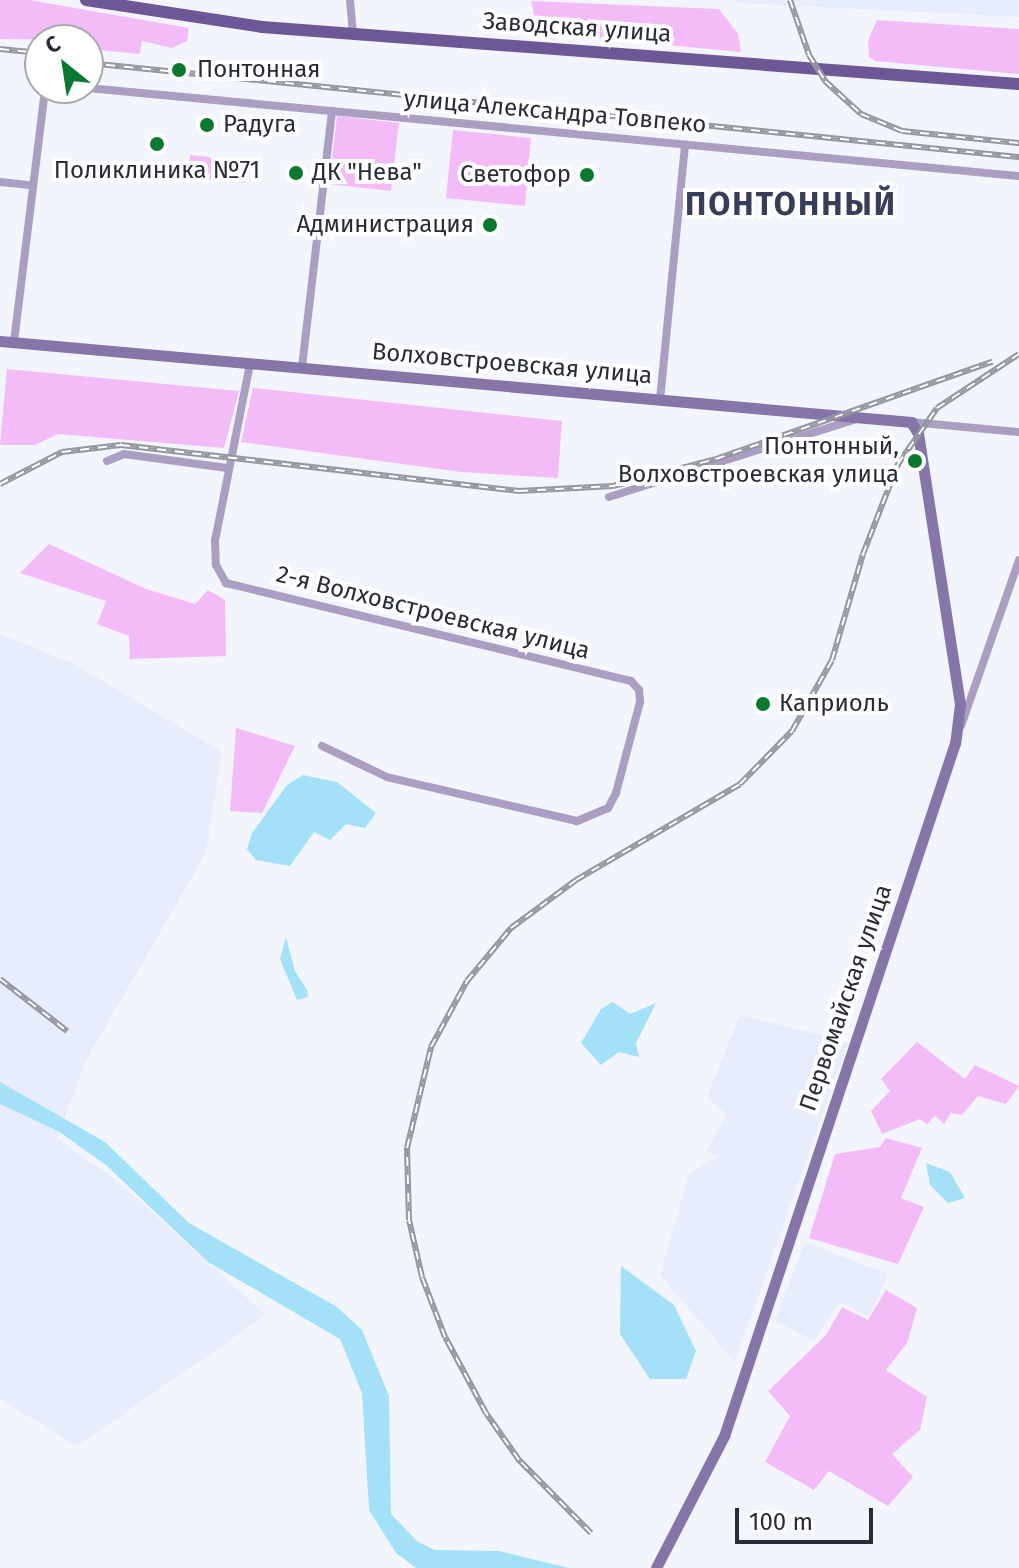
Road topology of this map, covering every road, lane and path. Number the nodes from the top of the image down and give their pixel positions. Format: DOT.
graph roads {
  1 [pos="86,0"];
  2 [pos="350,0"];
  3 [pos="353,34"];
  4 [pos="1019,84"];
  5 [pos="104,90"];
  6 [pos="43,104"];
  7 [pos="332,111"];
  8 [pos="685,145"];
  9 [pos="1019,176"];
  10 [pos="0,182"];
  11 [pos="30,185"];
  12 [pos="0,341"];
  13 [pos="14,342"];
  14 [pos="250,364"];
  15 [pos="302,367"];
  16 [pos="660,400"];
  17 [pos="861,418"];
  18 [pos="911,422"];
  19 [pos="1019,432"];
  20 [pos="107,461"];
  21 [pos="227,468"];
  22 [pos="609,497"];
  23 [pos="1019,560"];
  24 [pos="955,743"];
  25 [pos="322,746"];
  26 [pos="656,1568"];
  1 -- 3 [label="main road, Заводская улица"];
  2 -- 3 [label="street"];
  3 -- 4 [label="main road, Заводская улица"];
  5 -- 7 [label="street, улица Александра Товпеко"];
  6 -- 11 [label="street"];
  7 -- 8 [label="street, улица Александра Товпеко"];
  7 -- 15 [label="street"];
  8 -- 9 [label="street, улица Александра Товпеко"];
  8 -- 16 [label="street"];
  10 -- 11 [label="street"];
  11 -- 13 [label="street"];
  12 -- 13 [label="street, Волховстроевская улица"];
  13 -- 14 [label="street, Волховстроевская улица"];
  14 -- 15 [label="street, Волховстроевская улица"];
  14 -- 21 [label="street"];
  15 -- 16 [label="street, Волховстроевская улица"];
  16 -- 17 [label="street, Волховстроевская улица"];
  17 -- 18 [label="street, Волховстроевская улица"];
  17 -- 22 [label="street"];
  18 -- 19 [label="street, Волховстроевская улица"];
  18 -- 24 [label="street, Первомайская улица"];
  20 -- 21 [label="street"];
  21 -- 25 [label="street, 2-я Волховстроевская улица"];
  23 -- 24 [label="street"];
  24 -- 26 [label="street, Первомайская улица"];
}
